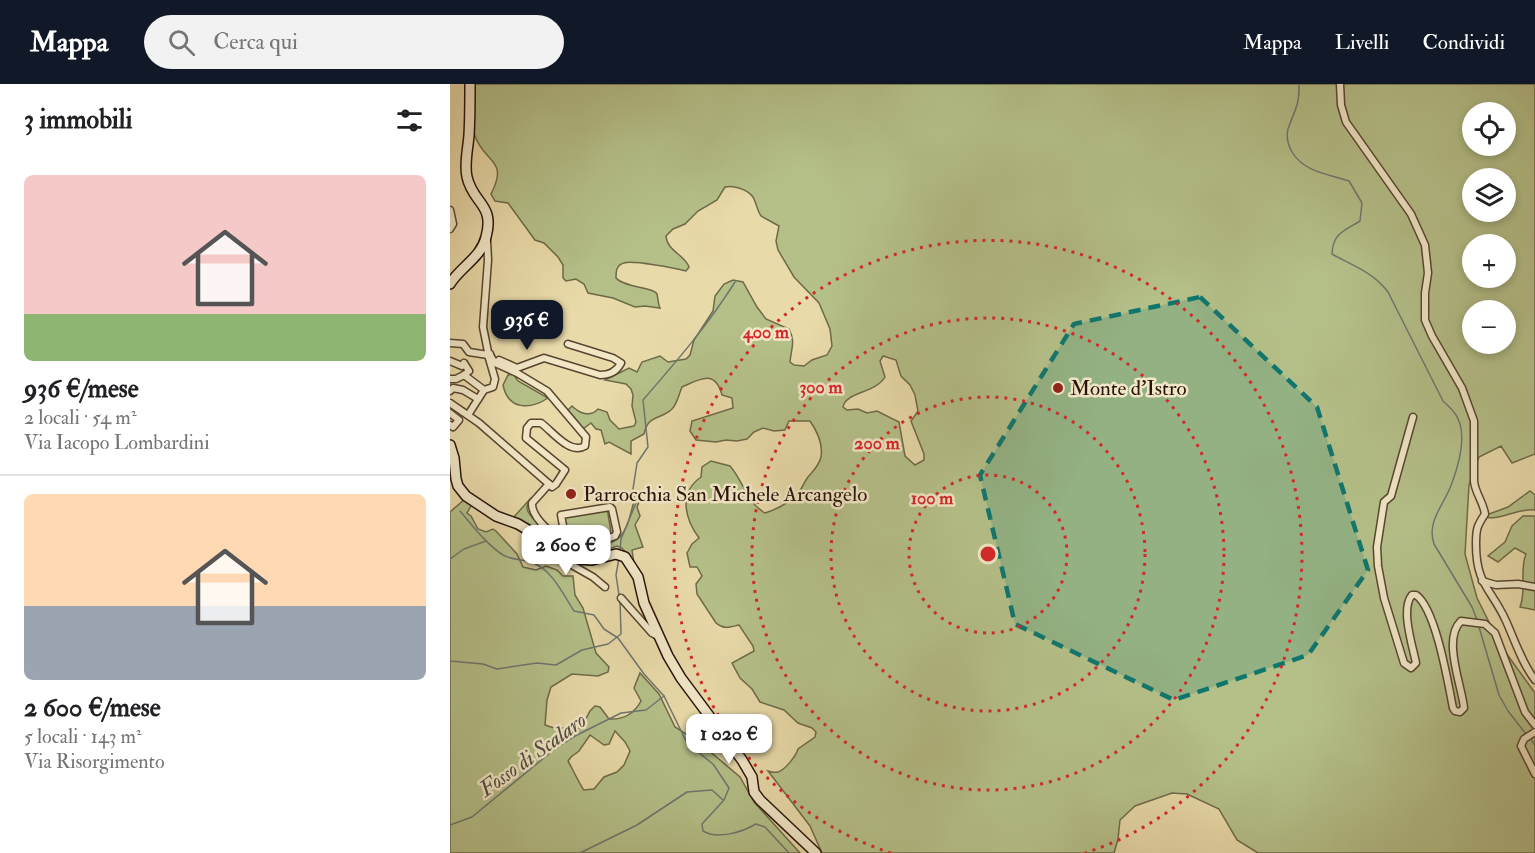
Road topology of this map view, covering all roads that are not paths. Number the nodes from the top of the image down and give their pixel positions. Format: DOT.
graph roads {
  1 [pos="470,84"];
  2 [pos="1340,84"];
  3 [pos="450,210"];
  4 [pos="450,229"];
  5 [pos="486,237"];
  6 [pos="450,284"];
  7 [pos="450,343"];
  8 [pos="568,344"];
  9 [pos="491,356"];
  10 [pos="451,359"];
  11 [pos="464,375"];
  12 [pos="450,378"];
  13 [pos="484,390"];
  14 [pos="450,391"];
  15 [pos="478,399"];
  16 [pos="450,403"];
  17 [pos="450,413"];
  18 [pos="468,415"];
  19 [pos="1413,417"];
  20 [pos="450,425"];
  21 [pos="450,445"];
  22 [pos="549,484"];
  23 [pos="566,542"];
  24 [pos="556,548"];
  25 [pos="1482,581"];
  26 [pos="605,587"];
  27 [pos="1535,587"];
  28 [pos="621,598"];
  29 [pos="660,637"];
  30 [pos="1535,680"];
  31 [pos="1535,729"];
  32 [pos="1535,774"];
  33 [pos="816,853"];
  1 -- 5 [label="main road"];
  2 -- 25 [label="street"];
  3 -- 4 [label="street"];
  5 -- 6 [label="main road"];
  5 -- 9 [label="street"];
  7 -- 9 [label="street"];
  8 -- 9 [label="street"];
  9 -- 13 [label="street"];
  9 -- 22 [label="street"];
  10 -- 11 [label="street"];
  11 -- 12 [label="street"];
  11 -- 13 [label="street"];
  13 -- 15 [label="street"];
  14 -- 15 [label="street"];
  15 -- 18 [label="street"];
  16 -- 18 [label="street"];
  17 -- 20 [label="street"];
  18 -- 22 [label="street"];
  19 -- 31 [label="street"];
  21 -- 24 [label="main road"];
  22 -- 23 [label="street"];
  23 -- 23 [label="street"];
  24 -- 26 [label="street"];
  24 -- 29 [label="main road"];
  25 -- 27 [label="street"];
  25 -- 30 [label="street"];
  28 -- 29 [label="street"];
  29 -- 33 [label="main road"];
  31 -- 32 [label="street"];
}
